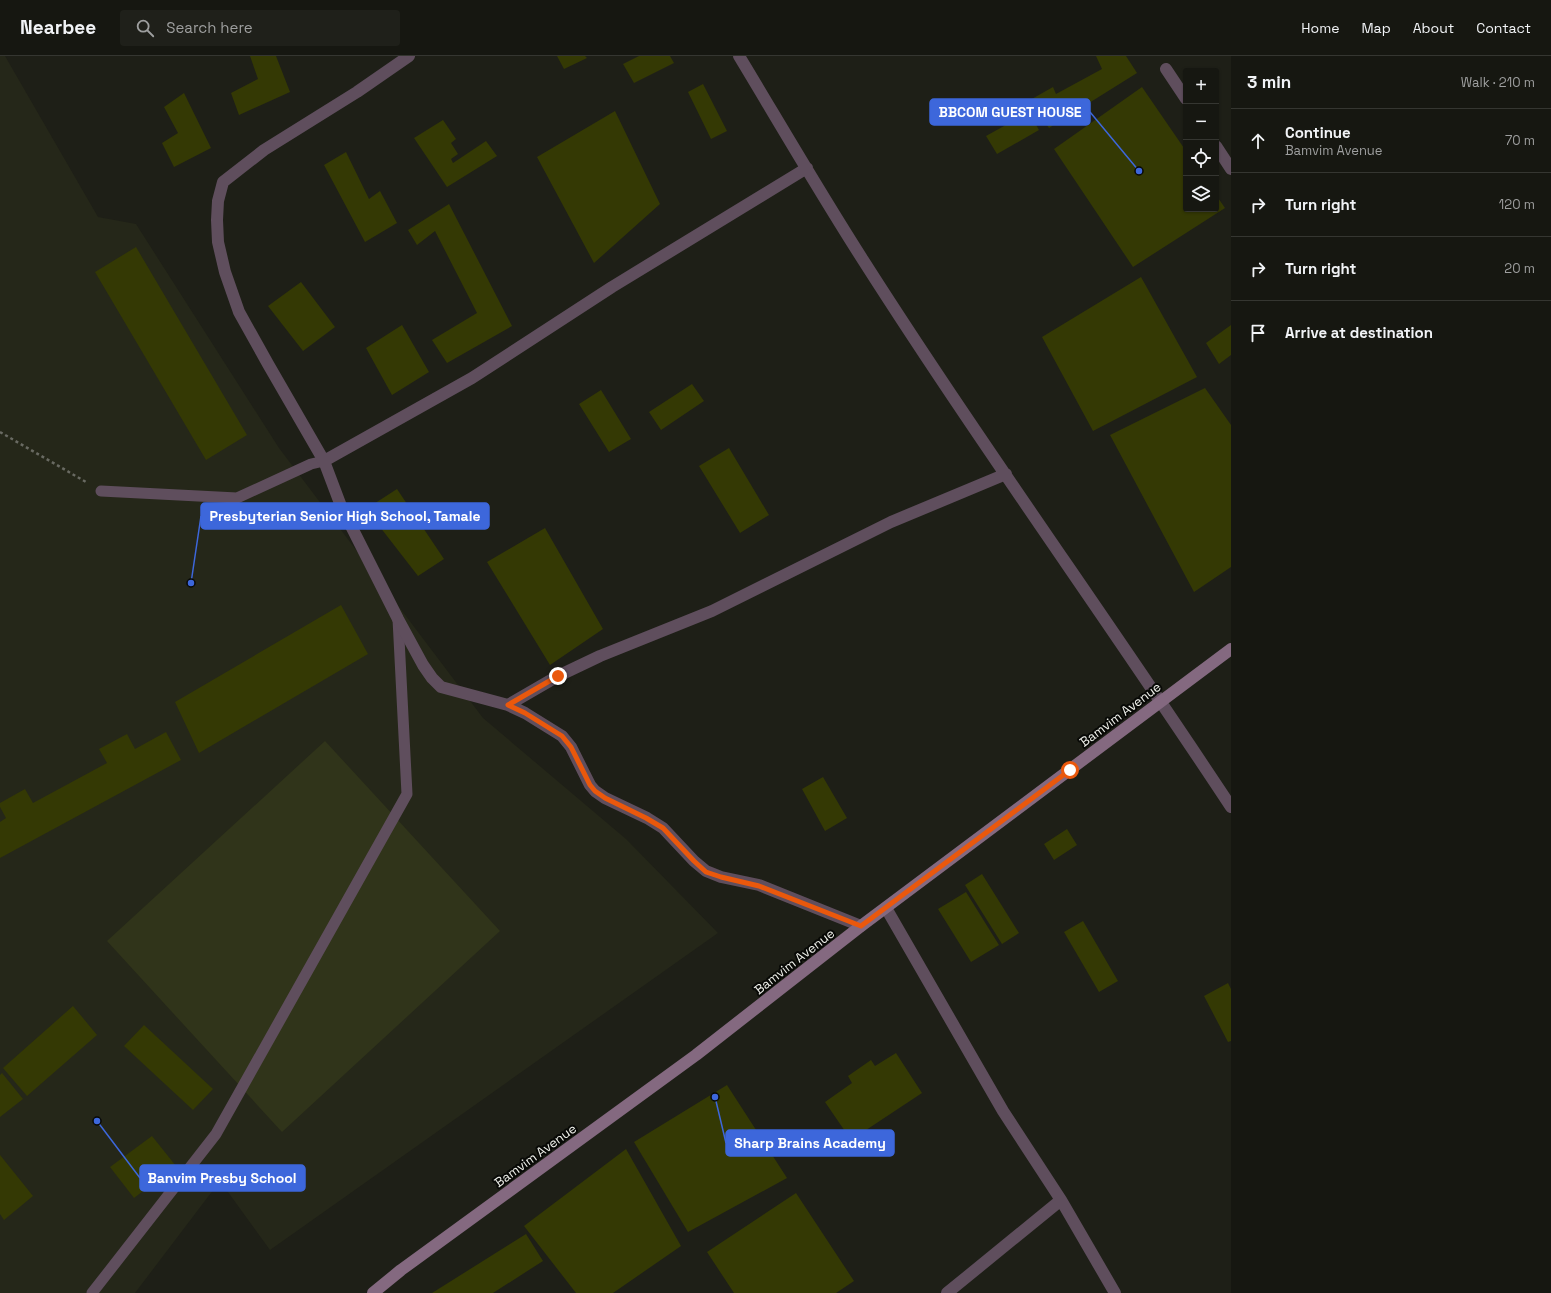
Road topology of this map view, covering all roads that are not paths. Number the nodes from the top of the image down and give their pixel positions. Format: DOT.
graph roads {
  1 [pos="409,56"];
  2 [pos="739,56"];
  3 [pos="1166,69"];
  4 [pos="1183,95"];
  5 [pos="1219,151"];
  6 [pos="807,168"];
  7 [pos="1231,169"];
  8 [pos="324,461"];
  9 [pos="1006,474"];
  10 [pos="101,491"];
  11 [pos="398,619"];
  12 [pos="1231,649"];
  13 [pos="1161,700"];
  14 [pos="508,705"];
  15 [pos="1231,807"];
  16 [pos="886,908"];
  17 [pos="861,926"];
  18 [pos="1061,1200"];
  19 [pos="92,1293"];
  20 [pos="373,1293"];
  21 [pos="947,1293"];
  22 [pos="1115,1293"];
  1 -- 8 [label="street"];
  2 -- 6 [label="street"];
  3 -- 4 [label="street"];
  5 -- 7 [label="street"];
  6 -- 8 [label="street"];
  6 -- 9 [label="street"];
  8 -- 10 [label="lane"];
  8 -- 11 [label="street"];
  9 -- 13 [label="street"];
  9 -- 14 [label="street"];
  11 -- 14 [label="street"];
  11 -- 19 [label="lane"];
  12 -- 13 [label="street, Bamvim Avenue"];
  13 -- 15 [label="street"];
  13 -- 16 [label="street, Bamvim Avenue"];
  14 -- 17 [label="street"];
  16 -- 17 [label="street, Bamvim Avenue"];
  16 -- 18 [label="street"];
  17 -- 20 [label="street, Bamvim Avenue"];
  18 -- 21 [label="street"];
  18 -- 22 [label="street"];
}
